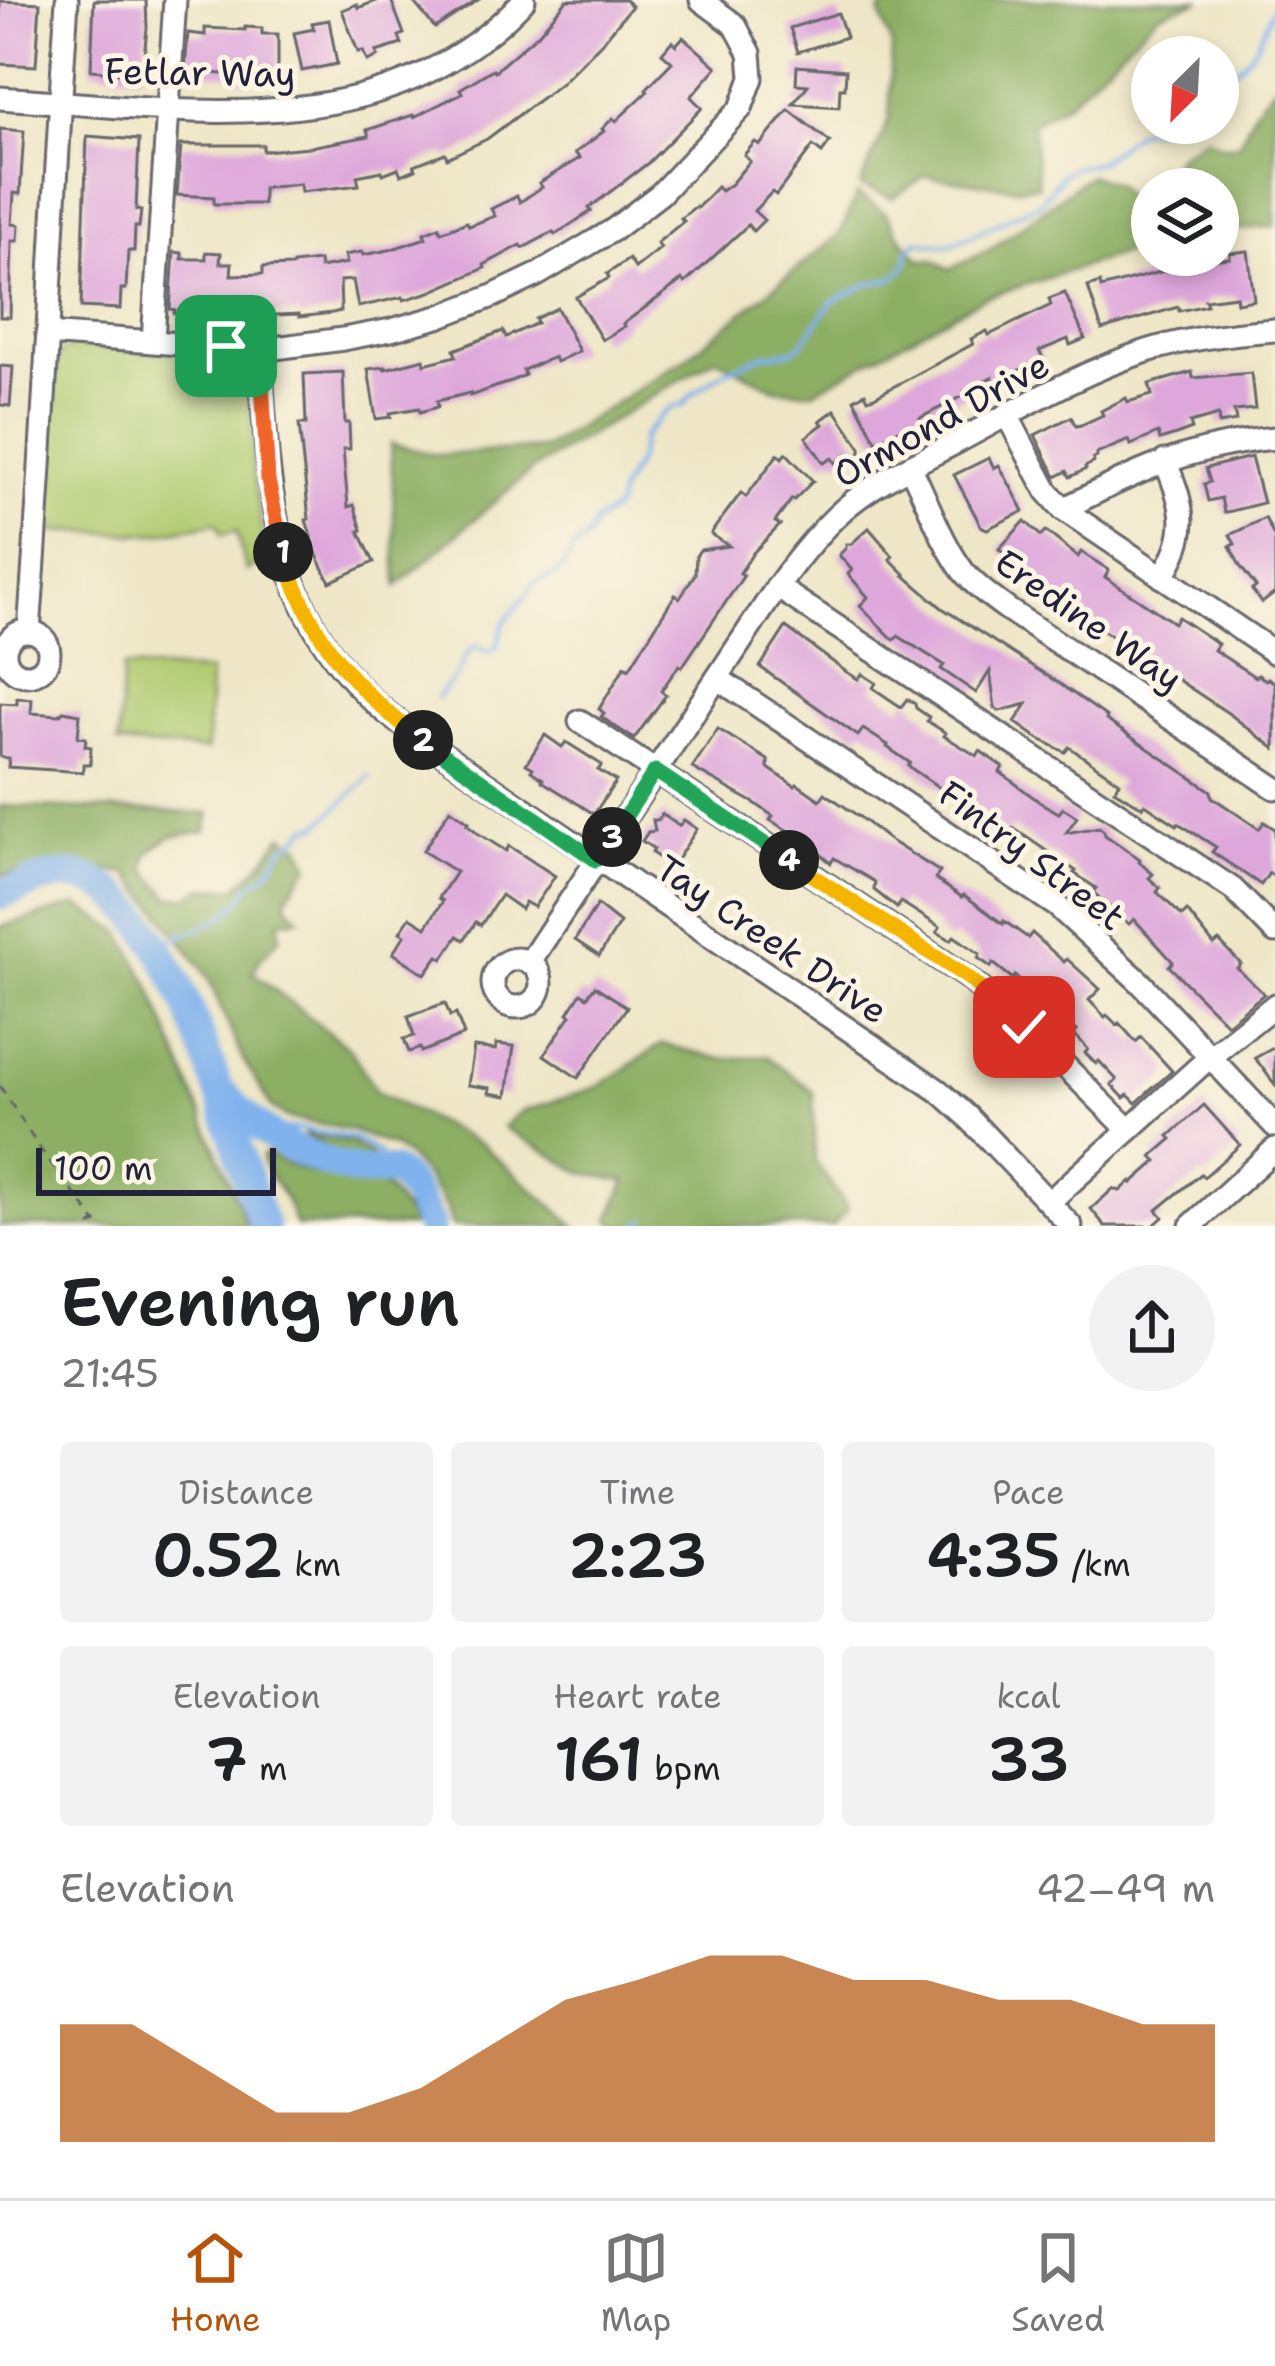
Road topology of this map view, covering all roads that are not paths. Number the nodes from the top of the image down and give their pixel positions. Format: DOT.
graph roads {
  1 [pos="67,0"];
  2 [pos="175,0"];
  3 [pos="524,0"];
  4 [pos="700,0"];
  5 [pos="0,98"];
  6 [pos="61,102"];
  7 [pos="166,108"];
  8 [pos="1275,330"];
  9 [pos="47,334"];
  10 [pos="153,341"];
  11 [pos="260,350"];
  12 [pos="1007,415"];
  13 [pos="1275,438"];
  14 [pos="1165,461"];
  15 [pos="910,466"];
  16 [pos="1063,509"];
  17 [pos="1162,577"];
  18 [pos="777,587"];
  19 [pos="29,631"];
  20 [pos="1275,653"];
  21 [pos="717,678"];
  22 [pos="580,721"];
  23 [pos="655,771"];
  24 [pos="1275,788"];
  25 [pos="596,860"];
  26 [pos="1275,932"];
  27 [pos="529,963"];
  28 [pos="1275,1005"];
  29 [pos="1211,1056"];
  30 [pos="1275,1126"];
  31 [pos="1129,1130"];
  32 [pos="1275,1149"];
  33 [pos="1049,1202"];
  34 [pos="1071,1226"];
  35 [pos="1191,1226"];
  1 -- 6 [label="street"];
  2 -- 7 [label="street"];
  3 -- 7 [label="street, Fetlar Way"];
  4 -- 11 [label="street"];
  5 -- 6 [label="street, Fetlar Way"];
  6 -- 7 [label="street, Fetlar Way"];
  6 -- 9 [label="street"];
  7 -- 10 [label="street"];
  8 -- 12 [label="street, Ormond Drive"];
  9 -- 10 [label="street"];
  9 -- 19 [label="street"];
  10 -- 11 [label="street"];
  11 -- 25 [label="street, Tay Creek Drive"];
  12 -- 15 [label="street, Ormond Drive"];
  12 -- 16 [label="street"];
  13 -- 14 [label="street"];
  14 -- 16 [label="street"];
  14 -- 17 [label="street"];
  15 -- 18 [label="street, Ormond Drive"];
  15 -- 24 [label="street, Eredine Way"];
  16 -- 17 [label="street"];
  17 -- 20 [label="street"];
  18 -- 21 [label="street, Ormond Drive"];
  18 -- 26 [label="street"];
  21 -- 23 [label="street, Ormond Drive"];
  21 -- 29 [label="street, Fintry Street"];
  22 -- 23 [label="street"];
  23 -- 25 [label="street, Ormond Drive"];
  23 -- 31 [label="street"];
  25 -- 27 [label="street, Ormond Drive"];
  25 -- 33 [label="street, Tay Creek Drive"];
  28 -- 29 [label="street"];
  29 -- 30 [label="street, Fintry Street"];
  29 -- 31 [label="street"];
  31 -- 33 [label="street"];
  32 -- 35 [label="street"];
  33 -- 34 [label="street, Tay Creek Drive"];
}
